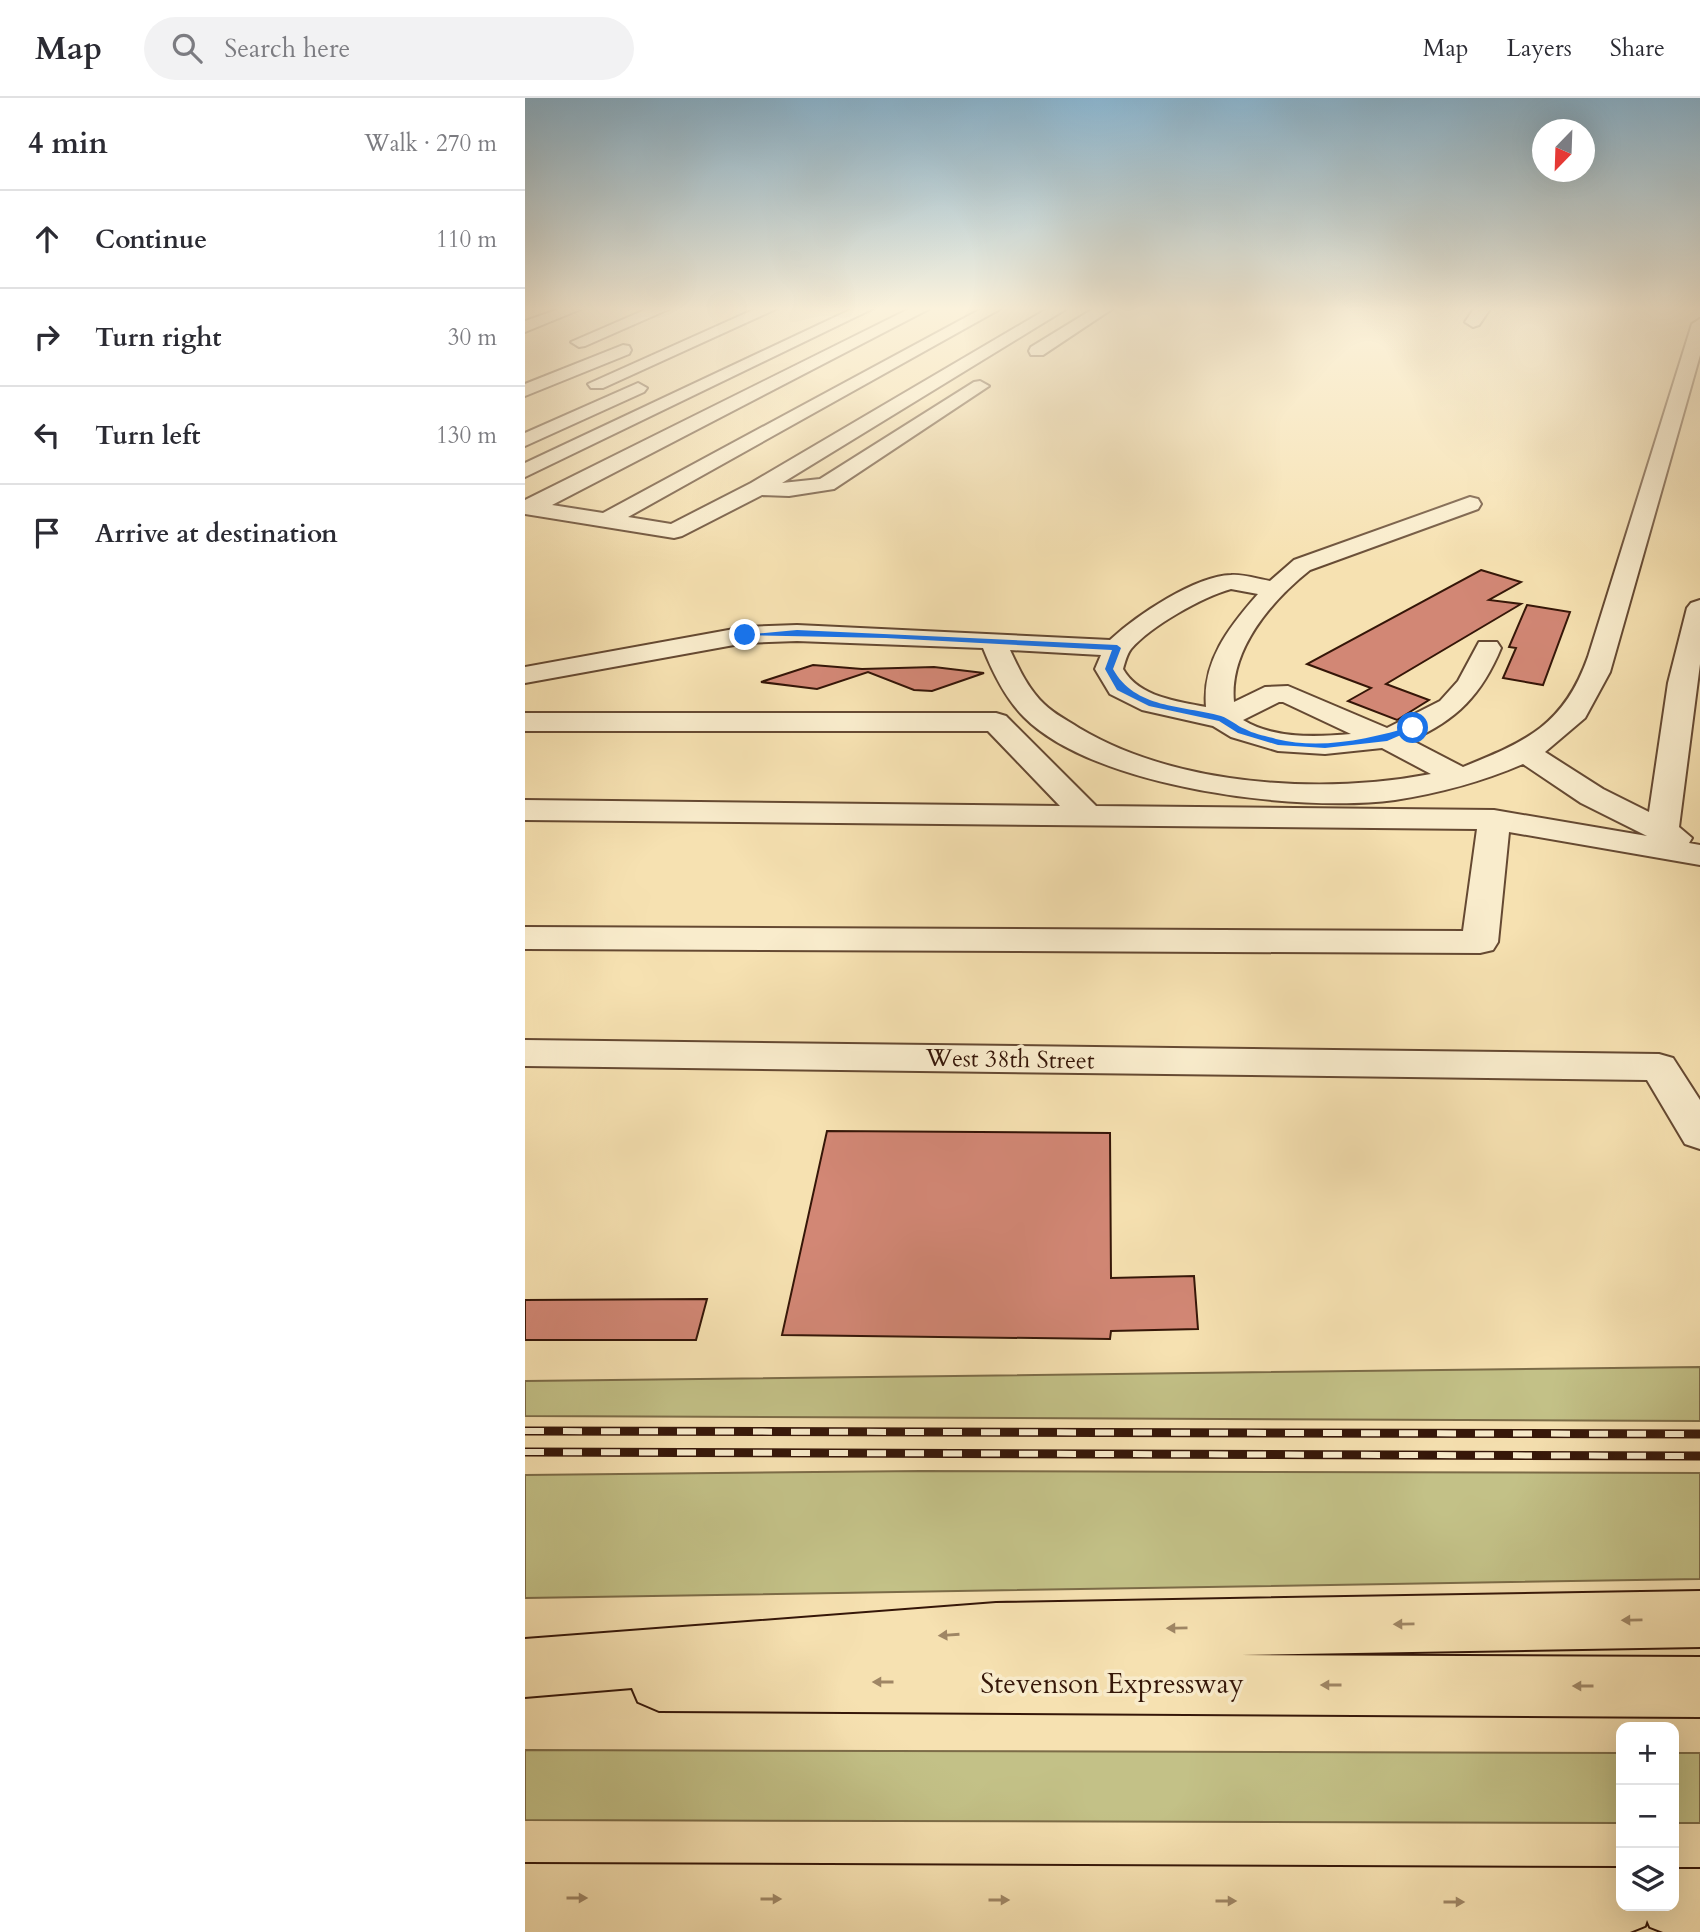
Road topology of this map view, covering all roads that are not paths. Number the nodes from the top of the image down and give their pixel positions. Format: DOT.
graph roads {
  1 [pos="624,395"];
  2 [pos="685,395"];
  3 [pos="752,395"];
  4 [pos="835,395"];
  5 [pos="915,395"];
  6 [pos="967,395"];
  7 [pos="1689,407"];
  8 [pos="525,440"];
  9 [pos="525,471"];
  10 [pos="759,488"];
  11 [pos="1470,504"];
  12 [pos="527,508"];
  13 [pos="606,520"];
  14 [pos="1274,589"];
  15 [pos="1700,608"];
  16 [pos="993,641"];
  17 [pos="1117,648"];
  18 [pos="1488,648"];
  19 [pos="526,676"];
  20 [pos="1222,719"];
  21 [pos="525,722"];
  22 [pos="1387,739"];
  23 [pos="1526,753"];
  24 [pos="1459,777"];
  25 [pos="525,810"];
  26 [pos="1088,816"];
  27 [pos="1494,820"];
  28 [pos="1661,832"];
  29 [pos="1700,847"];
  30 [pos="1700,855"];
  31 [pos="525,938"];
  32 [pos="525,1053"];
  33 [pos="1700,1134"];
  34 [pos="1700,1619"];
  35 [pos="525,1668"];
  36 [pos="525,1680"];
  37 [pos="1700,1687"];
  38 [pos="525,1898"];
  39 [pos="630,1898"];
  40 [pos="1616,1902"];
  41 [pos="1679,1903"];
  42 [pos="1700,1903"];
  43 [pos="737,1932"];
  1 -- 8 [label="street"];
  2 -- 9 [label="street"];
  3 -- 12 [label="street"];
  4 -- 13 [label="street"];
  5 -- 10 [label="street"];
  6 -- 10 [label="street"];
  7 -- 23 [label="street"];
  10 -- 13 [label="street"];
  11 -- 14 [label="street"];
  12 -- 13 [label="street"];
  14 -- 17 [label="street"];
  14 -- 20 [label="street"];
  15 -- 28 [label="street"];
  16 -- 17 [label="street"];
  16 -- 19 [label="street"];
  16 -- 24 [label="street"];
  17 -- 20 [label="street"];
  18 -- 22 [label="street"];
  20 -- 22 [label="street"];
  20 -- 22 [label="street"];
  21 -- 26 [label="street"];
  22 -- 24 [label="street"];
  23 -- 24 [label="street"];
  23 -- 28 [label="street"];
  25 -- 26 [label="street"];
  26 -- 27 [label="street"];
  27 -- 30 [label="street"];
  27 -- 31 [label="street"];
  28 -- 29 [label="street"];
  32 -- 33 [label="street, West 38th Street"];
  34 -- 35 [label="highway, one-way"];
  37 -- 36 [label="highway, Stevenson Expressway, one-way"];
  38 -- 39 [label="highway, one-way"];
  39 -- 40 [label="highway, one-way"];
  39 -- 43 [label="highway"];
  41 -- 42 [label="highway"];
}
